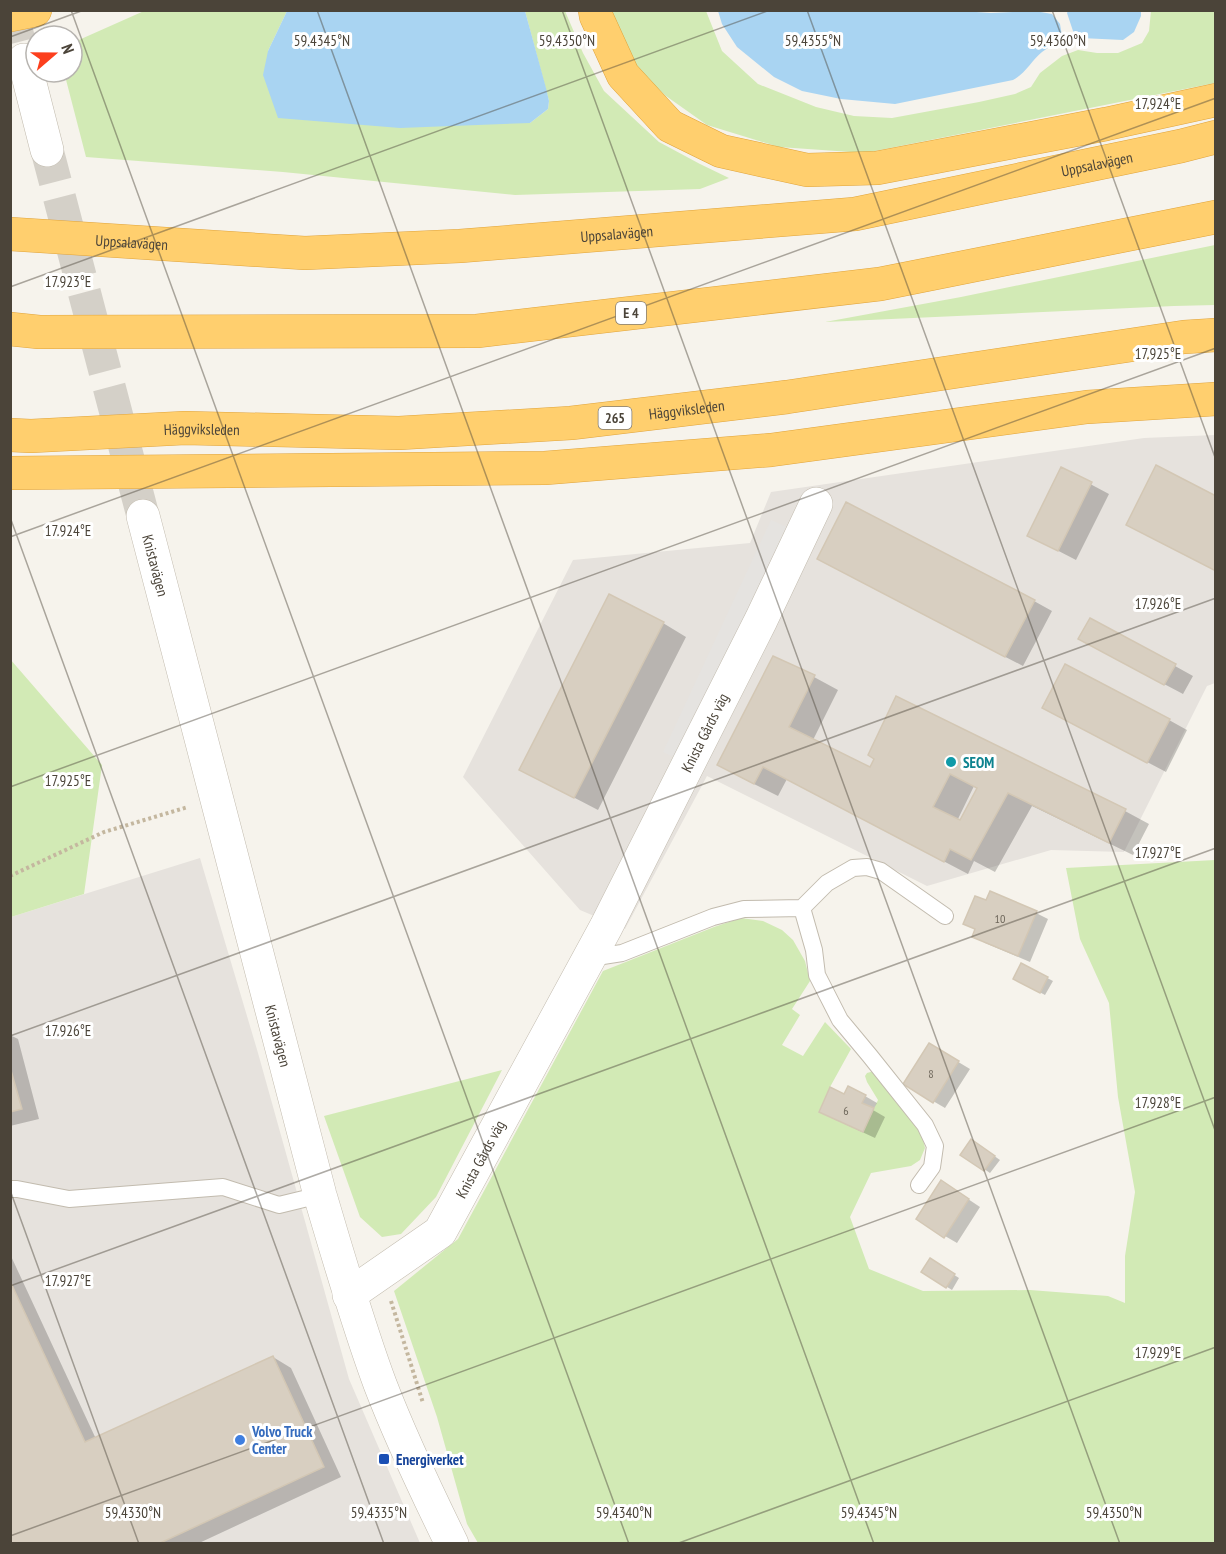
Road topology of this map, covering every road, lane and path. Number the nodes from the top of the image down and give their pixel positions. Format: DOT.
graph roads {
  1 [pos="35,10"];
  2 [pos="595,10"];
  3 [pos="10,15"];
  4 [pos="30,84"];
  5 [pos="1215,100"];
  6 [pos="1215,137"];
  7 [pos="47,150"];
  8 [pos="1215,217"];
  9 [pos="10,234"];
  10 [pos="10,329"];
  11 [pos="1215,336"];
  12 [pos="1215,399"];
  13 [pos="10,435"];
  14 [pos="10,472"];
  15 [pos="816,504"];
  16 [pos="143,516"];
  17 [pos="216,798"];
  18 [pos="10,876"];
  19 [pos="802,908"];
  20 [pos="945,916"];
  21 [pos="590,958"];
  22 [pos="919,1185"];
  23 [pos="10,1189"];
  24 [pos="320,1195"];
  25 [pos="349,1295"];
  26 [pos="452,1544"];
  1 -- 3 [label="highway"];
  2 -- 5 [label="highway"];
  4 -- 7 [label="street"];
  6 -- 9 [label="highway, Uppsalavägen"];
  8 -- 10 [label="highway, E 4"];
  11 -- 13 [label="highway, Häggviksleden / 265"];
  12 -- 14 [label="highway"];
  15 -- 21 [label="street, Knista Gårds väg"];
  16 -- 17 [label="street, Knistavägen"];
  17 -- 18 [label="path"];
  17 -- 24 [label="street, Knistavägen"];
  19 -- 20 [label="lane"];
  19 -- 21 [label="lane"];
  19 -- 22 [label="lane"];
  21 -- 25 [label="street, Knista Gårds väg"];
  23 -- 24 [label="lane"];
  24 -- 25 [label="street, Knistavägen"];
  25 -- 26 [label="street, Knistavägen"];
}
